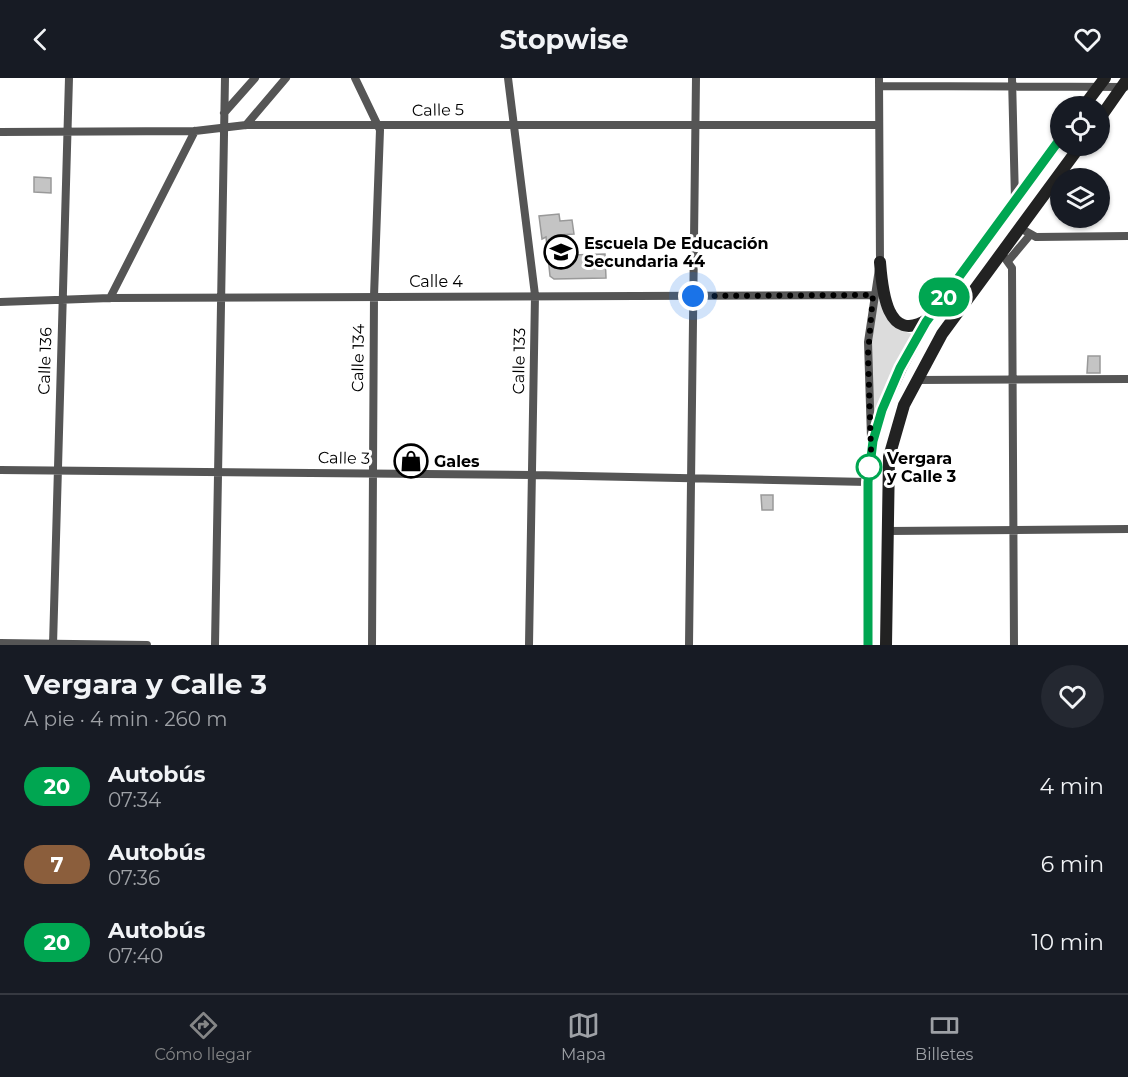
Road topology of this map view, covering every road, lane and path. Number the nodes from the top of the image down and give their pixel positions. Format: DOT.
graph roads {
  1 [pos="69,78"];
  2 [pos="225,78"];
  3 [pos="255,78"];
  4 [pos="286,78"];
  5 [pos="354,78"];
  6 [pos="508,78"];
  7 [pos="696,78"];
  8 [pos="879,82"];
  9 [pos="1012,82"];
  10 [pos="1101,83"];
  11 [pos="1126,84"];
  12 [pos="1091,96"];
  13 [pos="1110,105"];
  14 [pos="224,113"];
  15 [pos="513,124"];
  16 [pos="246,125"];
  17 [pos="878,125"];
  18 [pos="378,126"];
  19 [pos="695,126"];
  20 [pos="224,128"];
  21 [pos="195,130"];
  22 [pos="67,131"];
  23 [pos="0,132"];
  24 [pos="1050,153"];
  25 [pos="1074,156"];
  26 [pos="1015,201"];
  27 [pos="1025,232"];
  28 [pos="1128,236"];
  29 [pos="1005,257"];
  30 [pos="880,261"];
  31 [pos="535,295"];
  32 [pos="873,295"];
  33 [pos="374,296"];
  34 [pos="693,296"];
  35 [pos="110,298"];
  36 [pos="220,299"];
  37 [pos="62,300"];
  38 [pos="0,302"];
  39 [pos="929,318"];
  40 [pos="1013,379"];
  41 [pos="1128,379"];
  42 [pos="916,380"];
  43 [pos="871,450"];
  44 [pos="0,470"];
  45 [pos="57,471"];
  46 [pos="218,472"];
  47 [pos="372,473"];
  48 [pos="533,475"];
  49 [pos="691,479"];
  50 [pos="868,482"];
  51 [pos="1128,528"];
  52 [pos="1012,530"];
  53 [pos="888,531"];
  54 [pos="0,643"];
  55 [pos="53,644"];
  56 [pos="147,645"];
  57 [pos="215,645"];
  58 [pos="372,645"];
  59 [pos="529,645"];
  60 [pos="689,645"];
  61 [pos="868,645"];
  62 [pos="886,645"];
  63 [pos="1014,645"];
  1 -- 22 [label="street, Calle 136"];
  2 -- 14 [label="street"];
  3 -- 14 [label="street"];
  4 -- 16 [label="street"];
  5 -- 18 [label="street, Calle 134"];
  6 -- 15 [label="street, Calle 133"];
  7 -- 19 [label="street"];
  8 -- 9 [label="street"];
  8 -- 17 [label="street"];
  9 -- 10 [label="street"];
  9 -- 26 [label="street"];
  10 -- 11 [label="street"];
  10 -- 12 [label="main road"];
  11 -- 13 [label="main road"];
  14 -- 20 [label="street"];
  15 -- 18 [label="street, Calle 5"];
  15 -- 19 [label="street, Calle 5"];
  15 -- 31 [label="street, Calle 133"];
  16 -- 18 [label="street, Calle 5"];
  16 -- 20 [label="street, Calle 5"];
  17 -- 19 [label="street, Calle 5"];
  17 -- 30 [label="street"];
  18 -- 33 [label="street, Calle 134"];
  19 -- 34 [label="street"];
  20 -- 21 [label="street, Calle 5"];
  20 -- 36 [label="street"];
  21 -- 22 [label="street, Calle 5"];
  21 -- 35 [label="street"];
  22 -- 23 [label="street, Calle 5"];
  22 -- 37 [label="street, Calle 136"];
  24 -- 26 [label="main road"];
  25 -- 27 [label="main road"];
  26 -- 39 [label="main road"];
  27 -- 28 [label="street"];
  27 -- 29 [label="main road"];
  29 -- 40 [label="street"];
  29 -- 42 [label="main road"];
  30 -- 32 [label="street"];
  30 -- 39 [label="main road"];
  31 -- 33 [label="street, Calle 4"];
  31 -- 34 [label="street, Calle 4"];
  31 -- 48 [label="street, Calle 133"];
  32 -- 34 [label="street, Calle 4"];
  32 -- 43 [label="street"];
  33 -- 36 [label="street, Calle 4"];
  33 -- 47 [label="street, Calle 134"];
  34 -- 49 [label="street"];
  35 -- 36 [label="street, Calle 4"];
  35 -- 37 [label="street, Calle 4"];
  36 -- 46 [label="street"];
  37 -- 38 [label="street, Calle 4"];
  37 -- 45 [label="street, Calle 136"];
  39 -- 43 [label="main road"];
  40 -- 41 [label="street"];
  40 -- 42 [label="street"];
  40 -- 52 [label="street"];
  42 -- 53 [label="main road"];
  43 -- 50 [label="main road"];
  44 -- 45 [label="street, Calle 3"];
  45 -- 46 [label="street, Calle 3"];
  45 -- 55 [label="street, Calle 136"];
  46 -- 47 [label="street, Calle 3"];
  46 -- 57 [label="street"];
  47 -- 48 [label="street, Calle 3"];
  47 -- 58 [label="street, Calle 134"];
  48 -- 49 [label="street, Calle 3"];
  48 -- 59 [label="street, Calle 133"];
  49 -- 50 [label="street, Calle 3"];
  49 -- 60 [label="street"];
  50 -- 61 [label="main road"];
  51 -- 52 [label="street"];
  52 -- 53 [label="street"];
  52 -- 63 [label="street"];
  53 -- 62 [label="main road"];
  54 -- 55 [label="street"];
  55 -- 56 [label="street"];
}
